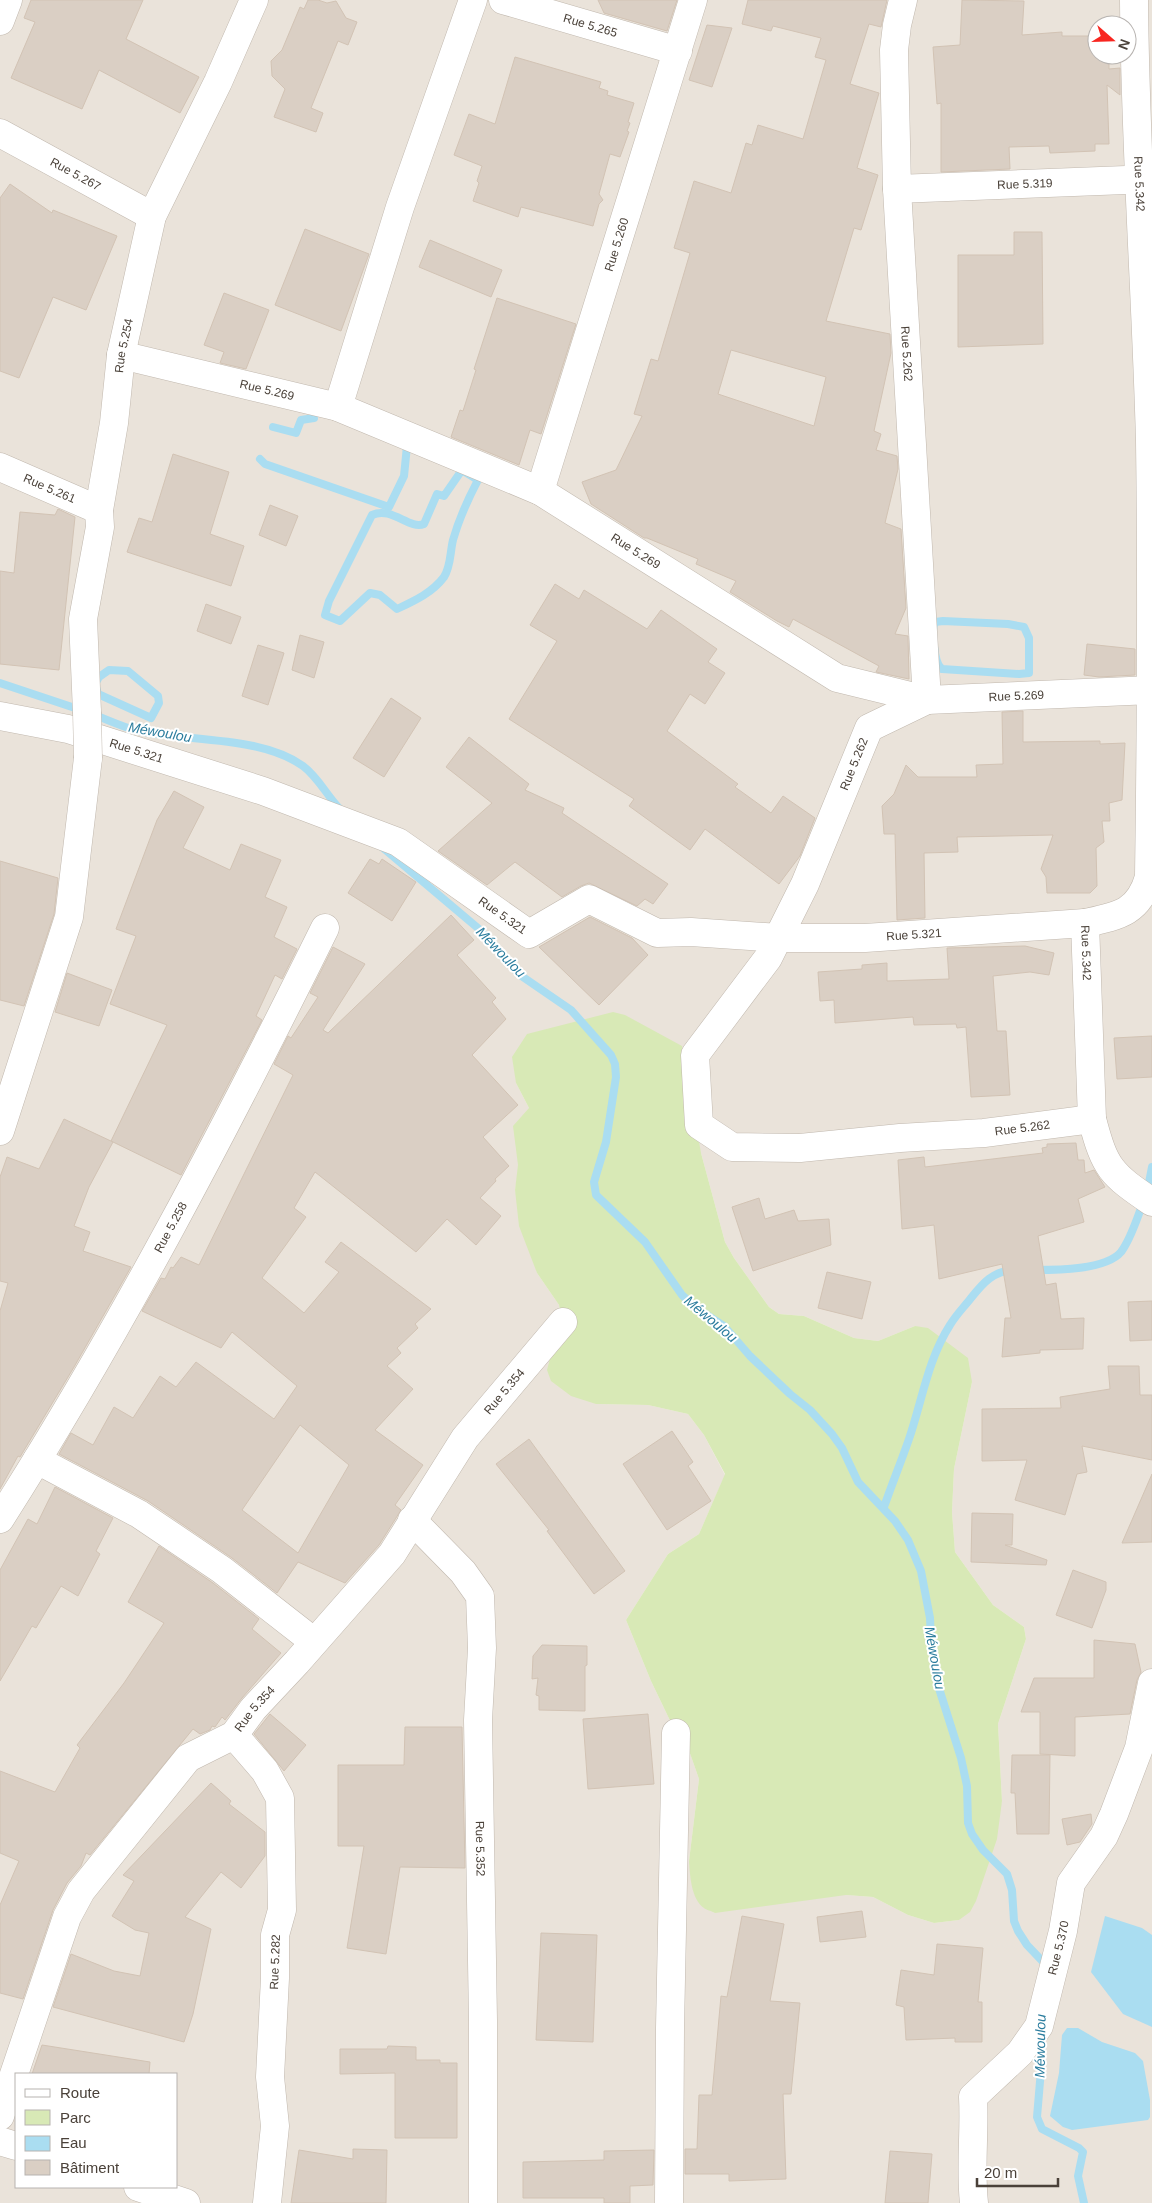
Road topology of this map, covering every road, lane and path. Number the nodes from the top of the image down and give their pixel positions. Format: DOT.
graph roads {
  1 [pos="8,0"];
  2 [pos="254,0"];
  3 [pos="473,0"];
  4 [pos="503,0"];
  5 [pos="693,0"];
  6 [pos="903,0"];
  7 [pos="1134,0"];
  8 [pos="0,21"];
  9 [pos="678,50"];
  10 [pos="0,133"];
  11 [pos="1145,179"];
  12 [pos="897,188"];
  13 [pos="152,216"];
  14 [pos="121,355"];
  15 [pos="338,406"];
  16 [pos="0,467"];
  17 [pos="540,491"];
  18 [pos="98,510"];
  19 [pos="1152,690"];
  20 [pos="927,700"];
  21 [pos="0,716"];
  22 [pos="1085,923"];
  23 [pos="325,928"];
  24 [pos="778,938"];
  25 [pos="1092,1119"];
  26 [pos="1,1130"];
  27 [pos="1152,1202"];
  28 [pos="563,1322"];
  29 [pos="37,1460"];
  30 [pos="0,1519"];
  31 [pos="412,1520"];
  32 [pos="313,1641"];
  33 [pos="1152,1683"];
  34 [pos="676,1734"];
  35 [pos="234,1736"];
  36 [pos="0,2116"];
  37 [pos="0,2141"];
  38 [pos="15,2146"];
  39 [pos="141,2188"];
  40 [pos="186,2203"];
  41 [pos="267,2203"];
  42 [pos="483,2203"];
  43 [pos="669,2203"];
  44 [pos="974,2203"];
  1 -- 8 [label="street"];
  2 -- 13 [label="street, Rue 5.254"];
  3 -- 15 [label="street"];
  4 -- 9 [label="street, Rue 5.265"];
  5 -- 9 [label="street, Rue 5.260"];
  6 -- 12 [label="street, Rue 5.262"];
  7 -- 11 [label="street, Rue 5.342"];
  9 -- 17 [label="street, Rue 5.260"];
  10 -- 13 [label="street, Rue 5.267"];
  11 -- 12 [label="street, Rue 5.319"];
  11 -- 19 [label="street, Rue 5.342"];
  12 -- 20 [label="street, Rue 5.262"];
  13 -- 14 [label="street, Rue 5.254"];
  14 -- 15 [label="street, Rue 5.269"];
  14 -- 18 [label="street, Rue 5.254"];
  15 -- 17 [label="street, Rue 5.269"];
  16 -- 18 [label="street, Rue 5.261"];
  17 -- 20 [label="street, Rue 5.269"];
  18 -- 26 [label="street, Rue 5.254, bridge"];
  19 -- 20 [label="street, Rue 5.269"];
  19 -- 22 [label="street, Rue 5.342"];
  20 -- 24 [label="street, Rue 5.262"];
  21 -- 24 [label="street, Rue 5.321"];
  22 -- 24 [label="street, Rue 5.321"];
  22 -- 25 [label="street, Rue 5.342"];
  23 -- 29 [label="street, Rue 5.258"];
  24 -- 25 [label="street, Rue 5.262"];
  25 -- 27 [label="street, Rue 5.342"];
  28 -- 31 [label="street, Rue 5.354"];
  29 -- 30 [label="street, Rue 5.258"];
  29 -- 32 [label="street"];
  31 -- 32 [label="street, Rue 5.354"];
  31 -- 42 [label="street, Rue 5.352"];
  32 -- 35 [label="street, Rue 5.354"];
  33 -- 44 [label="street, Rue 5.370"];
  34 -- 43 [label="street"];
  35 -- 36 [label="street, Rue 5.354"];
  35 -- 41 [label="street, Rue 5.282"];
  37 -- 38 [label="street"];
  39 -- 40 [label="street"];
}
